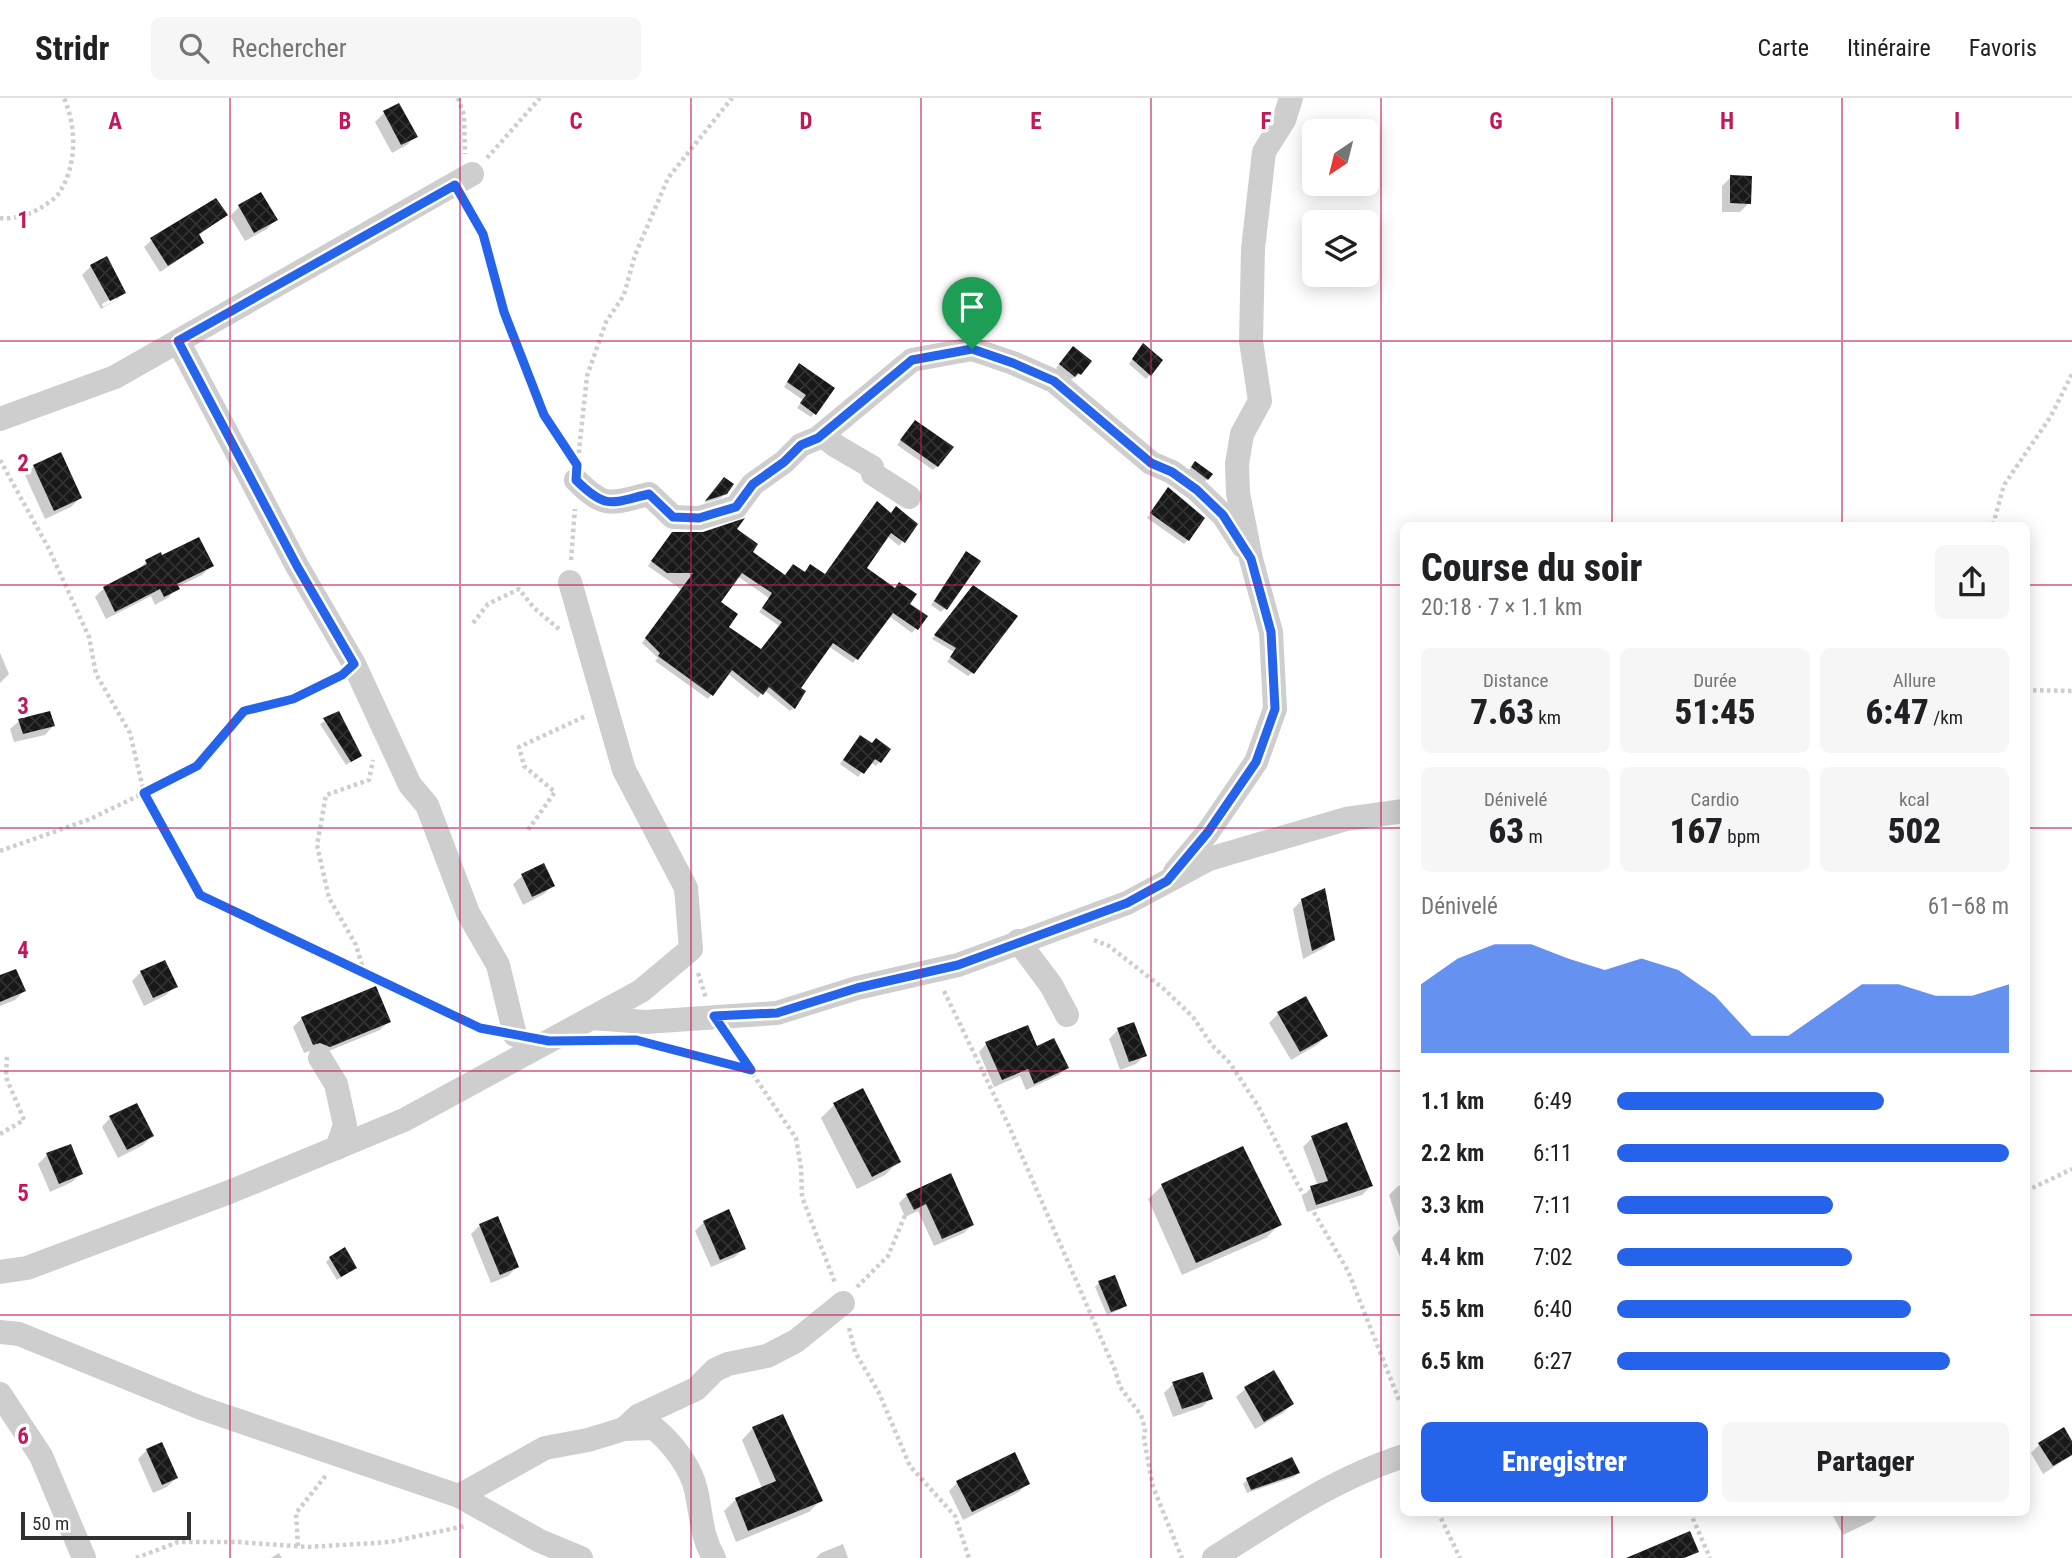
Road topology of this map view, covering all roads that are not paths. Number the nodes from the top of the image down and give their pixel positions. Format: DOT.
graph roads {
  1 [pos="1292,98"];
  2 [pos="464,179"];
  3 [pos="178,341"];
  4 [pos="0,419"];
  5 [pos="822,435"];
  6 [pos="576,480"];
  7 [pos="909,497"];
  8 [pos="1251,559"];
  9 [pos="570,582"];
  10 [pos="1400,811"];
  11 [pos="1167,881"];
  12 [pos="1018,941"];
  13 [pos="1068,1015"];
  14 [pos="590,1018"];
  15 [pos="515,1035"];
  16 [pos="320,1058"];
  17 [pos="337,1148"];
  18 [pos="0,1272"];
  19 [pos="843,1303"];
  20 [pos="0,1332"];
  21 [pos="0,1394"];
  22 [pos="624,1429"];
  23 [pos="1400,1457"];
  24 [pos="459,1496"];
  25 [pos="84,1558"];
  26 [pos="581,1558"];
  27 [pos="714,1558"];
  28 [pos="1214,1558"];
  1 -- 8 [label="street"];
  2 -- 3 [label="street"];
  3 -- 4 [label="street"];
  3 -- 15 [label="street"];
  5 -- 6 [label="street"];
  5 -- 7 [label="street"];
  5 -- 8 [label="street"];
  8 -- 11 [label="street"];
  9 -- 14 [label="street"];
  10 -- 11 [label="street"];
  11 -- 12 [label="street"];
  12 -- 13 [label="street"];
  12 -- 14 [label="street"];
  14 -- 17 [label="street"];
  16 -- 17 [label="street"];
  17 -- 18 [label="street"];
  19 -- 22 [label="street"];
  20 -- 24 [label="street"];
  21 -- 25 [label="street"];
  22 -- 24 [label="street"];
  22 -- 27 [label="street"];
  23 -- 28 [label="street"];
  24 -- 26 [label="street"];
}
